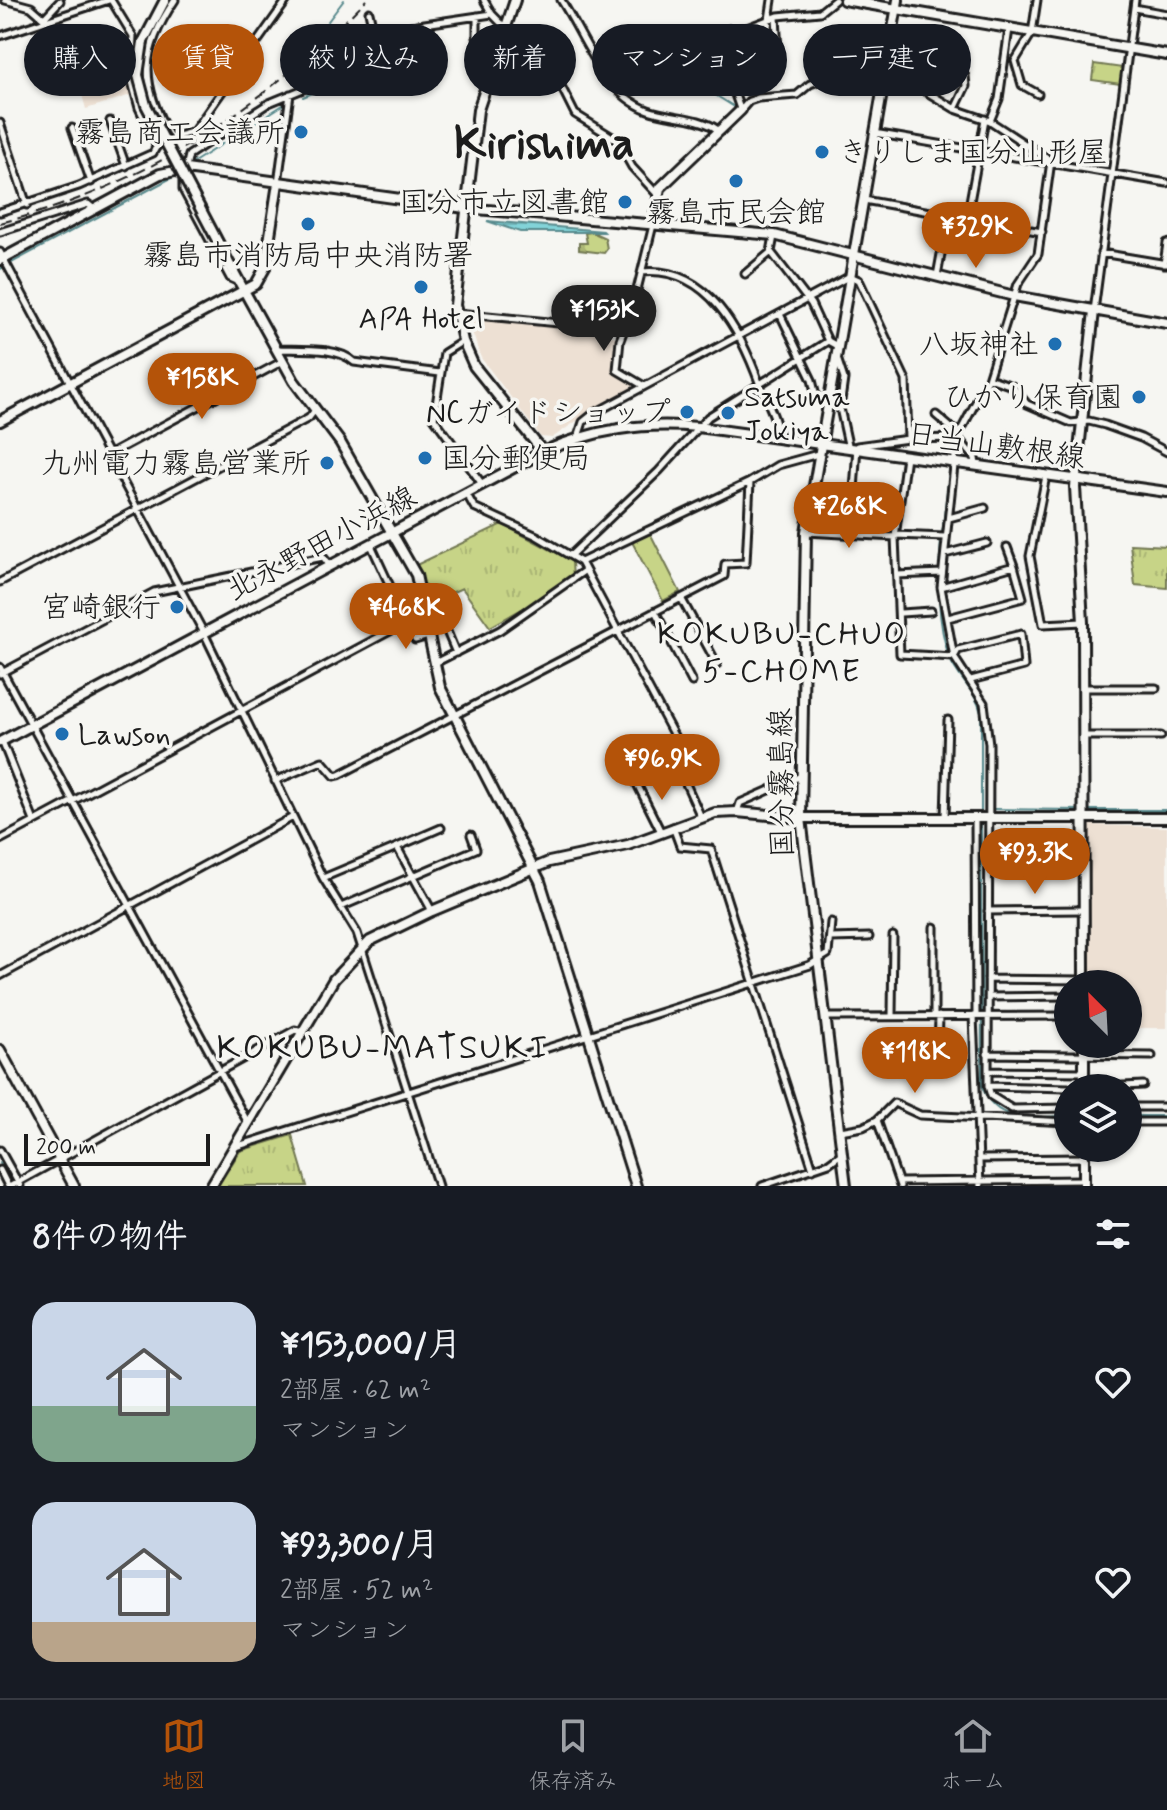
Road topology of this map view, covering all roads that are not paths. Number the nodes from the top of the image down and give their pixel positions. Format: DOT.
graph roads {
  1 [pos="5,0"];
  2 [pos="110,0"];
  3 [pos="165,0"];
  4 [pos="175,0"];
  5 [pos="287,0"];
  6 [pos="484,0"];
  7 [pos="515,0"];
  8 [pos="561,0"];
  9 [pos="772,0"];
  10 [pos="835,0"];
  11 [pos="849,0"];
  12 [pos="1037,0"];
  13 [pos="1135,0"];
  14 [pos="60,1"];
  15 [pos="897,4"];
  16 [pos="1134,8"];
  17 [pos="369,12"];
  18 [pos="492,14"];
  19 [pos="1167,14"];
  20 [pos="477,16"];
  21 [pos="776,17"];
  22 [pos="46,19"];
  23 [pos="767,19"];
  24 [pos="372,24"];
  25 [pos="424,24"];
  26 [pos="477,24"];
  27 [pos="503,24"];
  28 [pos="507,24"];
  29 [pos="767,24"];
  30 [pos="776,24"];
  31 [pos="894,24"];
  32 [pos="1009,29"];
  33 [pos="1032,33"];
  34 [pos="0,36"];
  35 [pos="1128,48"];
  36 [pos="1167,55"];
  37 [pos="803,90"];
  38 [pos="1038,94"];
  39 [pos="285,96"];
  40 [pos="290,96"];
  41 [pos="482,96"];
  42 [pos="566,96"];
  43 [pos="881,96"];
  44 [pos="931,96"];
  45 [pos="961,96"];
  46 [pos="955,109"];
  47 [pos="741,110"];
  48 [pos="987,120"];
  49 [pos="110,121"];
  50 [pos="0,123"];
  51 [pos="72,128"];
  52 [pos="718,130"];
  53 [pos="874,133"];
  54 [pos="170,137"];
  55 [pos="156,144"];
  56 [pos="978,151"];
  57 [pos="1051,161"];
  58 [pos="126,166"];
  59 [pos="186,169"];
  60 [pos="1112,173"];
  61 [pos="91,182"];
  62 [pos="278,183"];
  63 [pos="1167,183"];
  64 [pos="656,193"];
  65 [pos="863,200"];
  66 [pos="27,205"];
  67 [pos="465,208"];
  68 [pos="94,209"];
  69 [pos="0,212"];
  70 [pos="948,216"];
  71 [pos="967,218"];
  72 [pos="653,224"];
  73 [pos="0,232"];
  74 [pos="1042,232"];
  75 [pos="774,235"];
  76 [pos="1167,243"];
  77 [pos="771,252"];
  78 [pos="1101,253"];
  79 [pos="852,254"];
  80 [pos="3,260"];
  81 [pos="1166,264"];
  82 [pos="642,272"];
  83 [pos="745,274"];
  84 [pos="850,276"];
  85 [pos="937,276"];
  86 [pos="242,287"];
  87 [pos="1014,296"];
  88 [pos="808,300"];
  89 [pos="634,302"];
  90 [pos="1094,311"];
  91 [pos="456,313"];
  92 [pos="780,314"];
  93 [pos="1167,323"];
  94 [pos="740,336"];
  95 [pos="463,341"];
  96 [pos="828,341"];
  97 [pos="837,346"];
  98 [pos="276,349"];
  99 [pos="802,357"];
  100 [pos="836,357"];
  101 [pos="283,361"];
  102 [pos="440,373"];
  103 [pos="988,379"];
  104 [pos="759,382"];
  105 [pos="70,383"];
  106 [pos="644,387"];
  107 [pos="827,405"];
  108 [pos="315,410"];
  109 [pos="936,415"];
  110 [pos="0,421"];
  111 [pos="1080,423"];
  112 [pos="698,427"];
  113 [pos="578,437"];
  114 [pos="955,437"];
  115 [pos="778,438"];
  116 [pos="908,439"];
  117 [pos="819,449"];
  118 [pos="852,449"];
  119 [pos="543,452"];
  120 [pos="1167,452"];
  121 [pos="108,455"];
  122 [pos="906,456"];
  123 [pos="952,463"];
  124 [pos="976,466"];
  125 [pos="1046,475"];
  126 [pos="1075,480"];
  127 [pos="750,482"];
  128 [pos="482,485"];
  129 [pos="1167,492"];
  130 [pos="466,493"];
  131 [pos="137,508"];
  132 [pos="985,508"];
  133 [pos="949,518"];
  134 [pos="394,531"];
  135 [pos="806,532"];
  136 [pos="851,535"];
  137 [pos="895,536"];
  138 [pos="942,537"];
  139 [pos="987,543"];
  140 [pos="370,544"];
  141 [pos="1007,547"];
  142 [pos="945,554"];
  143 [pos="571,555"];
  144 [pos="581,562"];
  145 [pos="330,566"];
  146 [pos="1014,566"];
  147 [pos="584,571"];
  148 [pos="939,573"];
  149 [pos="897,575"];
  150 [pos="0,582"];
  151 [pos="179,586"];
  152 [pos="941,587"];
  153 [pos="681,598"];
  154 [pos="424,605"];
  155 [pos="655,611"];
  156 [pos="931,611"];
  157 [pos="901,613"];
  158 [pos="948,618"];
  159 [pos="407,622"];
  160 [pos="1083,622"];
  161 [pos="619,630"];
  162 [pos="204,633"];
  163 [pos="428,636"];
  164 [pos="456,653"];
  165 [pos="951,657"];
  166 [pos="433,664"];
  167 [pos="717,664"];
  168 [pos="1,671"];
  169 [pos="971,680"];
  170 [pos="692,682"];
  171 [pos="1084,688"];
  172 [pos="1156,688"];
  173 [pos="241,711"];
  174 [pos="455,715"];
  175 [pos="948,720"];
  176 [pos="31,726"];
  177 [pos="1084,736"];
  178 [pos="1161,736"];
  179 [pos="1,742"];
  180 [pos="801,776"];
  181 [pos="275,781"];
  182 [pos="637,784"];
  183 [pos="75,801"];
  184 [pos="737,812"];
  185 [pos="293,817"];
  186 [pos="701,817"];
  187 [pos="801,818"];
  188 [pos="945,818"];
  189 [pos="1167,818"];
  190 [pos="982,819"];
  191 [pos="1084,819"];
  192 [pos="34,821"];
  193 [pos="673,827"];
  194 [pos="441,828"];
  195 [pos="661,832"];
  196 [pos="471,835"];
  197 [pos="0,840"];
  198 [pos="397,847"];
  199 [pos="535,868"];
  200 [pos="412,876"];
  201 [pos="323,878"];
  202 [pos="129,906"];
  203 [pos="341,907"];
  204 [pos="1083,910"];
  205 [pos="432,911"];
  206 [pos="988,911"];
  207 [pos="831,922"];
  208 [pos="934,927"];
  209 [pos="893,936"];
  210 [pos="869,937"];
  211 [pos="830,938"];
  212 [pos="363,948"];
  213 [pos="817,962"];
  214 [pos="1084,970"];
  215 [pos="0,976"];
  216 [pos="988,979"];
  217 [pos="1054,981"];
  218 [pos="754,983"];
  219 [pos="1054,996"];
  220 [pos="988,997"];
  221 [pos="892,1016"];
  222 [pos="936,1016"];
  223 [pos="976,1016"];
  224 [pos="987,1016"];
  225 [pos="1054,1016"];
  226 [pos="824,1017"];
  227 [pos="303,1032"];
  228 [pos="587,1037"];
  229 [pos="0,1050"];
  230 [pos="1054,1051"];
  231 [pos="947,1054"];
  232 [pos="987,1054"];
  233 [pos="1142,1055"];
  234 [pos="1152,1056"];
  235 [pos="1084,1058"];
  236 [pos="219,1071"];
  237 [pos="988,1071"];
  238 [pos="1084,1072"];
  239 [pos="988,1086"];
  240 [pos="1054,1088"];
  241 [pos="409,1094"];
  242 [pos="1142,1107"];
  243 [pos="1167,1107"];
  244 [pos="1054,1108"];
  245 [pos="980,1118"];
  246 [pos="877,1120"];
  247 [pos="1054,1121"];
  248 [pos="1142,1122"];
  249 [pos="1167,1122"];
  250 [pos="248,1123"];
  251 [pos="840,1131"];
  252 [pos="234,1147"];
  253 [pos="0,1150"];
  254 [pos="843,1153"];
  255 [pos="59,1157"];
  256 [pos="1054,1158"];
  257 [pos="980,1159"];
  258 [pos="1084,1162"];
  259 [pos="813,1169"];
  260 [pos="0,1170"];
  261 [pos="848,1183"];
  262 [pos="980,1183"];
  263 [pos="1084,1183"];
  264 [pos="900,1184"];
  265 [pos="14,1185"];
  266 [pos="74,1186"];
  267 [pos="211,1186"];
  268 [pos="438,1186"];
  269 [pos="636,1186"];
  270 [pos="762,1186"];
  1 -- 22 [label="street"];
  2 -- 22 [label="street"];
  2 -- 55 [label="street"];
  3 -- 86 [label="street, bridge"];
  4 -- 54 [label="street"];
  5 -- 54 [label="street"];
  6 -- 18 [label="street"];
  7 -- 28 [label="street"];
  8 -- 52 [label="street"];
  9 -- 23 [label="street"];
  10 -- 21 [label="street"];
  11 -- 15 [label="street"];
  12 -- 33 [label="street"];
  13 -- 16 [label="street"];
  14 -- 22 [label="street"];
  15 -- 31 [label="street, 国分霧島線"];
  15 -- 32 [label="street"];
  16 -- 19 [label="street"];
  16 -- 35 [label="street"];
  17 -- 24 [label="street"];
  18 -- 20 [label="street"];
  18 -- 27 [label="street"];
  20 -- 25 [label="street"];
  20 -- 26 [label="street"];
  21 -- 23 [label="street"];
  21 -- 30 [label="street"];
  22 -- 34 [label="street"];
  23 -- 29 [label="street"];
  23 -- 47 [label="street"];
  32 -- 33 [label="street"];
  32 -- 48 [label="street"];
  33 -- 35 [label="street"];
  33 -- 38 [label="street"];
  35 -- 36 [label="street"];
  35 -- 60 [label="street"];
  37 -- 47 [label="street"];
  39 -- 59 [label="street"];
  40 -- 62 [label="street"];
  41 -- 67 [label="street"];
  42 -- 64 [label="street"];
  43 -- 53 [label="street, 国分霧島線"];
  44 -- 46 [label="street"];
  45 -- 46 [label="street"];
  46 -- 48 [label="street"];
  47 -- 52 [label="street"];
  48 -- 56 [label="street"];
  48 -- 57 [label="street"];
  49 -- 58 [label="street"];
  50 -- 66 [label="street"];
  51 -- 61 [label="street"];
  52 -- 64 [label="street"];
  53 -- 56 [label="street"];
  53 -- 65 [label="street, 国分霧島線"];
  54 -- 55 [label="street"];
  55 -- 58 [label="street"];
  56 -- 57 [label="street"];
  56 -- 71 [label="street"];
  57 -- 60 [label="street"];
  57 -- 74 [label="street"];
  58 -- 61 [label="street"];
  59 -- 62 [label="street"];
  59 -- 68 [label="street"];
  59 -- 86 [label="street"];
  60 -- 63 [label="street"];
  60 -- 78 [label="street"];
  61 -- 66 [label="street"];
  62 -- 67 [label="street"];
  62 -- 86 [label="street"];
  64 -- 72 [label="street"];
  65 -- 70 [label="street"];
  65 -- 79 [label="street, 国分霧島線"];
  66 -- 69 [label="street"];
  67 -- 72 [label="street"];
  67 -- 91 [label="street"];
  68 -- 73 [label="street"];
  68 -- 80 [label="street"];
  70 -- 71 [label="street"];
  70 -- 85 [label="street"];
  71 -- 74 [label="street"];
  72 -- 75 [label="street"];
  72 -- 82 [label="street"];
  74 -- 87 [label="street"];
  75 -- 77 [label="street"];
  75 -- 79 [label="street"];
  76 -- 81 [label="street"];
  77 -- 83 [label="street"];
  77 -- 88 [label="street"];
  78 -- 81 [label="street"];
  78 -- 90 [label="street"];
  79 -- 84 [label="street, 国分霧島線"];
  79 -- 85 [label="street"];
  80 -- 105 [label="street"];
  82 -- 89 [label="street"];
  82 -- 94 [label="street"];
  84 -- 88 [label="street"];
  84 -- 97 [label="street, 国分霧島線"];
  84 -- 116 [label="street"];
  85 -- 87 [label="street"];
  86 -- 98 [label="street"];
  86 -- 105 [label="street"];
  87 -- 90 [label="street"];
  87 -- 103 [label="street"];
  88 -- 92 [label="street"];
  88 -- 96 [label="street"];
  89 -- 91 [label="street"];
  89 -- 106 [label="street"];
  90 -- 93 [label="street"];
  90 -- 111 [label="street"];
  91 -- 95 [label="street"];
  92 -- 94 [label="street"];
  92 -- 99 [label="street"];
  94 -- 104 [label="street"];
  94 -- 106 [label="street"];
  95 -- 102 [label="street"];
  95 -- 119 [label="street"];
  96 -- 97 [label="street"];
  96 -- 99 [label="street"];
  97 -- 100 [label="street, 国分霧島線"];
  98 -- 101 [label="street"];
  98 -- 102 [label="street"];
  99 -- 104 [label="street"];
  99 -- 107 [label="street"];
  100 -- 107 [label="street, 国分霧島線"];
  100 -- 118 [label="street"];
  101 -- 108 [label="street"];
  101 -- 121 [label="street"];
  102 -- 128 [label="street"];
  103 -- 111 [label="street"];
  103 -- 114 [label="street"];
  104 -- 112 [label="street"];
  104 -- 115 [label="street"];
  105 -- 110 [label="street"];
  105 -- 121 [label="street"];
  106 -- 113 [label="street"];
  107 -- 117 [label="street, 国分霧島線"];
  108 -- 131 [label="street"];
  108 -- 134 [label="street"];
  109 -- 114 [label="street"];
  111 -- 120 [label="street"];
  111 -- 126 [label="street"];
  112 -- 113 [label="street, 北永野田小浜線"];
  112 -- 115 [label="street, 北永野田小浜線"];
  112 -- 143 [label="street"];
  113 -- 119 [label="street, 北永野田小浜線"];
  114 -- 116 [label="street"];
  114 -- 123 [label="street"];
  114 -- 124 [label="street"];
  115 -- 117 [label="street, 北永野田小浜線"];
  116 -- 118 [label="street"];
  117 -- 118 [label="street, 日当山敷根線"];
  117 -- 127 [label="street"];
  117 -- 135 [label="street, 国分霧島線"];
  118 -- 122 [label="street, 日当山敷根線"];
  118 -- 136 [label="street"];
  119 -- 128 [label="street, 北永野田小浜線"];
  121 -- 131 [label="street"];
  122 -- 123 [label="street, 日当山敷根線"];
  122 -- 137 [label="street"];
  123 -- 124 [label="street, 日当山敷根線"];
  123 -- 133 [label="street"];
  124 -- 125 [label="street, 日当山敷根線"];
  125 -- 126 [label="street, 日当山敷根線"];
  125 -- 160 [label="street"];
  126 -- 129 [label="street, 日当山敷根線"];
  126 -- 160 [label="street"];
  127 -- 144 [label="street"];
  127 -- 153 [label="street"];
  128 -- 130 [label="street, 北永野田小浜線"];
  130 -- 134 [label="street, 北永野田小浜線"];
  130 -- 143 [label="street"];
  131 -- 150 [label="street"];
  131 -- 151 [label="street"];
  132 -- 133 [label="street"];
  133 -- 138 [label="street"];
  134 -- 140 [label="street, 北永野田小浜線"];
  134 -- 154 [label="street"];
  135 -- 136 [label="street"];
  135 -- 180 [label="street, 国分霧島線"];
  136 -- 137 [label="street"];
  137 -- 138 [label="street"];
  137 -- 149 [label="street"];
  138 -- 142 [label="street"];
  139 -- 142 [label="street"];
  140 -- 145 [label="street, 北永野田小浜線"];
  140 -- 159 [label="street"];
  141 -- 146 [label="street"];
  142 -- 148 [label="street"];
  143 -- 144 [label="street"];
  144 -- 147 [label="street"];
  145 -- 151 [label="street"];
  145 -- 162 [label="street, 北永野田小浜線"];
  146 -- 152 [label="street"];
  146 -- 158 [label="street"];
  147 -- 161 [label="street"];
  147 -- 164 [label="street"];
  148 -- 149 [label="street"];
  148 -- 152 [label="street"];
  149 -- 157 [label="street"];
  151 -- 162 [label="street"];
  151 -- 168 [label="street"];
  152 -- 158 [label="street"];
  153 -- 155 [label="street"];
  153 -- 167 [label="street"];
  154 -- 163 [label="street"];
  154 -- 164 [label="street"];
  155 -- 161 [label="street"];
  155 -- 170 [label="street"];
  156 -- 157 [label="street"];
  157 -- 165 [label="street"];
  158 -- 165 [label="street"];
  159 -- 163 [label="street"];
  159 -- 173 [label="street"];
  160 -- 171 [label="street"];
  161 -- 174 [label="street"];
  161 -- 186 [label="street"];
  162 -- 173 [label="street"];
  162 -- 176 [label="street, 北永野田小浜線"];
  163 -- 166 [label="street"];
  164 -- 166 [label="street"];
  165 -- 169 [label="street"];
  165 -- 169 [label="street"];
  166 -- 174 [label="street"];
  168 -- 176 [label="street"];
  169 -- 190 [label="street"];
  171 -- 172 [label="street"];
  171 -- 177 [label="street"];
  173 -- 181 [label="street"];
  173 -- 183 [label="street"];
  174 -- 181 [label="street"];
  174 -- 199 [label="street"];
  175 -- 188 [label="street"];
  176 -- 179 [label="street, 北永野田小浜線"];
  176 -- 183 [label="street"];
  177 -- 178 [label="street"];
  177 -- 191 [label="street"];
  179 -- 192 [label="street"];
  180 -- 184 [label="street"];
  180 -- 187 [label="street, 国分霧島線"];
  181 -- 185 [label="street"];
  182 -- 195 [label="street"];
  183 -- 192 [label="street"];
  183 -- 202 [label="street"];
  184 -- 186 [label="street"];
  184 -- 187 [label="street"];
  185 -- 201 [label="street"];
  185 -- 202 [label="street"];
  186 -- 193 [label="street"];
  187 -- 188 [label="street"];
  187 -- 213 [label="street, 国分霧島線"];
  188 -- 190 [label="street"];
  189 -- 191 [label="street"];
  190 -- 191 [label="street"];
  190 -- 206 [label="street"];
  190 -- 223 [label="street"];
  191 -- 204 [label="street"];
  192 -- 197 [label="street"];
  193 -- 195 [label="street"];
  193 -- 218 [label="street"];
  194 -- 198 [label="street"];
  195 -- 199 [label="street"];
  196 -- 200 [label="street"];
  198 -- 200 [label="street"];
  198 -- 201 [label="street"];
  199 -- 205 [label="street"];
  199 -- 228 [label="street"];
  200 -- 203 [label="street"];
  200 -- 205 [label="street"];
  201 -- 203 [label="street"];
  202 -- 215 [label="street"];
  202 -- 236 [label="street"];
  203 -- 212 [label="street"];
  204 -- 206 [label="street"];
  204 -- 214 [label="street"];
  205 -- 212 [label="street"];
  206 -- 216 [label="street"];
  207 -- 211 [label="street"];
  208 -- 222 [label="street"];
  209 -- 221 [label="street"];
  210 -- 211 [label="street"];
  211 -- 213 [label="street"];
  212 -- 227 [label="street"];
  212 -- 241 [label="street"];
  213 -- 218 [label="street"];
  213 -- 226 [label="street, 国分霧島線"];
  216 -- 217 [label="street"];
  216 -- 220 [label="street"];
  218 -- 228 [label="street"];
  218 -- 259 [label="street"];
  219 -- 220 [label="street"];
  220 -- 224 [label="street"];
  221 -- 222 [label="street"];
  221 -- 226 [label="street"];
  222 -- 223 [label="street"];
  222 -- 231 [label="street"];
  223 -- 224 [label="street"];
  223 -- 245 [label="street"];
  224 -- 225 [label="street"];
  224 -- 232 [label="street"];
  226 -- 251 [label="street, 国分霧島線"];
  227 -- 236 [label="street"];
  227 -- 250 [label="street"];
  228 -- 241 [label="street"];
  228 -- 269 [label="street"];
  229 -- 255 [label="street"];
  230 -- 232 [label="street"];
  232 -- 237 [label="street"];
  233 -- 234 [label="street"];
  235 -- 238 [label="street"];
  236 -- 250 [label="street"];
  236 -- 255 [label="street"];
  237 -- 238 [label="street"];
  237 -- 239 [label="street"];
  239 -- 240 [label="street"];
  239 -- 244 [label="street"];
  241 -- 252 [label="street"];
  241 -- 268 [label="street"];
  242 -- 243 [label="street"];
  245 -- 246 [label="street"];
  245 -- 247 [label="street"];
  245 -- 257 [label="street"];
  246 -- 251 [label="street"];
  246 -- 264 [label="street"];
  248 -- 249 [label="street"];
  250 -- 252 [label="street"];
  251 -- 254 [label="street, 国分霧島線"];
  252 -- 267 [label="street"];
  253 -- 265 [label="street"];
  254 -- 259 [label="street"];
  254 -- 261 [label="street, 国分霧島線"];
  255 -- 265 [label="street"];
  255 -- 266 [label="street"];
  256 -- 257 [label="street"];
  257 -- 262 [label="street"];
  258 -- 263 [label="street"];
  259 -- 270 [label="street"];
  260 -- 265 [label="street"];
  262 -- 263 [label="street"];
  262 -- 264 [label="street"];
}
